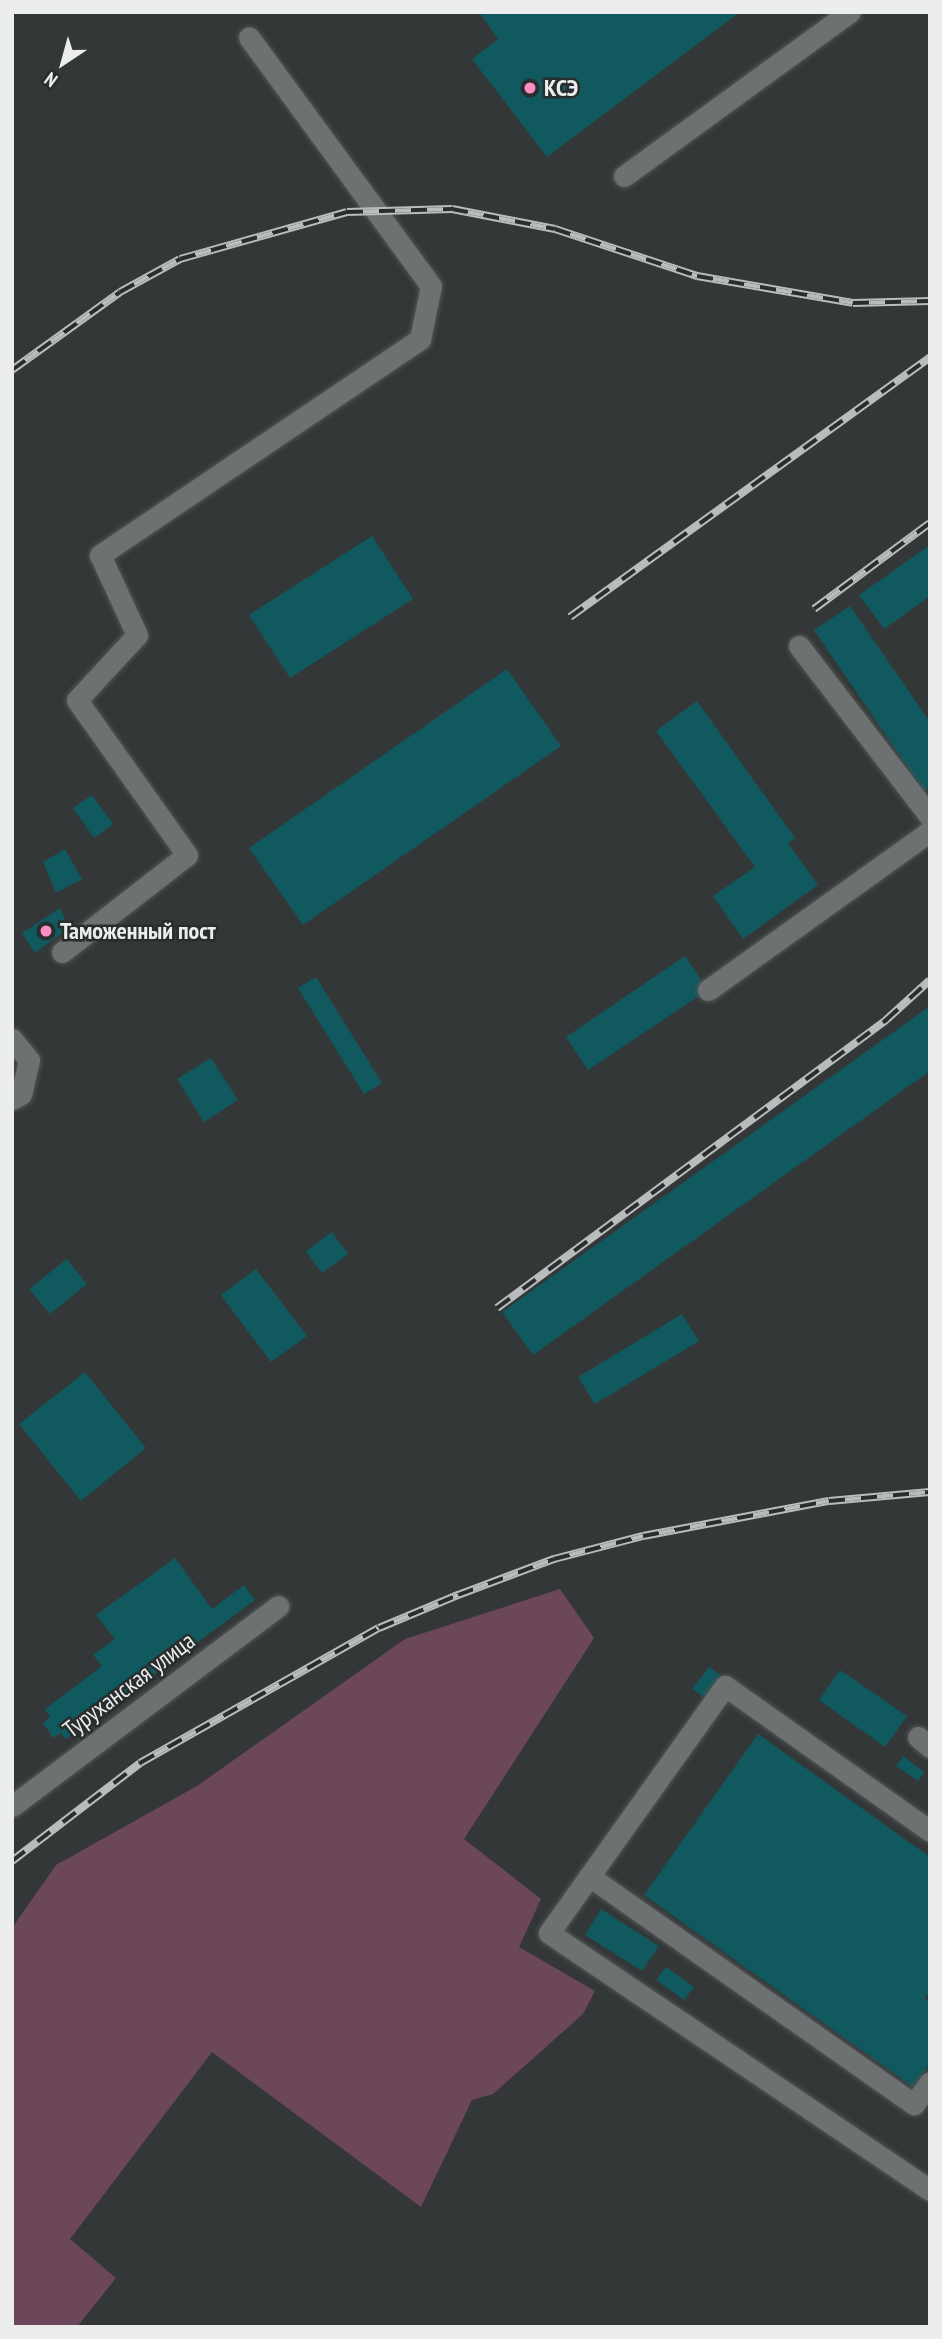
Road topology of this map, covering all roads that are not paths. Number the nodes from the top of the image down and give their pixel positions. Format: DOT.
graph roads {
  1 [pos="850,12"];
  2 [pos="249,37"];
  3 [pos="624,176"];
  4 [pos="799,646"];
  5 [pos="930,817"];
  6 [pos="930,831"];
  7 [pos="62,953"];
  8 [pos="708,990"];
  9 [pos="12,1039"];
  10 [pos="12,1099"];
  11 [pos="278,1606"];
  12 [pos="12,1806"];
  13 [pos="930,1831"];
  14 [pos="589,1876"];
  15 [pos="930,2082"];
  16 [pos="930,2190"];
  1 -- 3 [label="street"];
  2 -- 7 [label="street"];
  4 -- 5 [label="street"];
  6 -- 8 [label="street"];
  9 -- 10 [label="street"];
  11 -- 12 [label="street, Туруханская улица"];
  13 -- 14 [label="street"];
  14 -- 15 [label="street"];
  14 -- 16 [label="street"];
}
